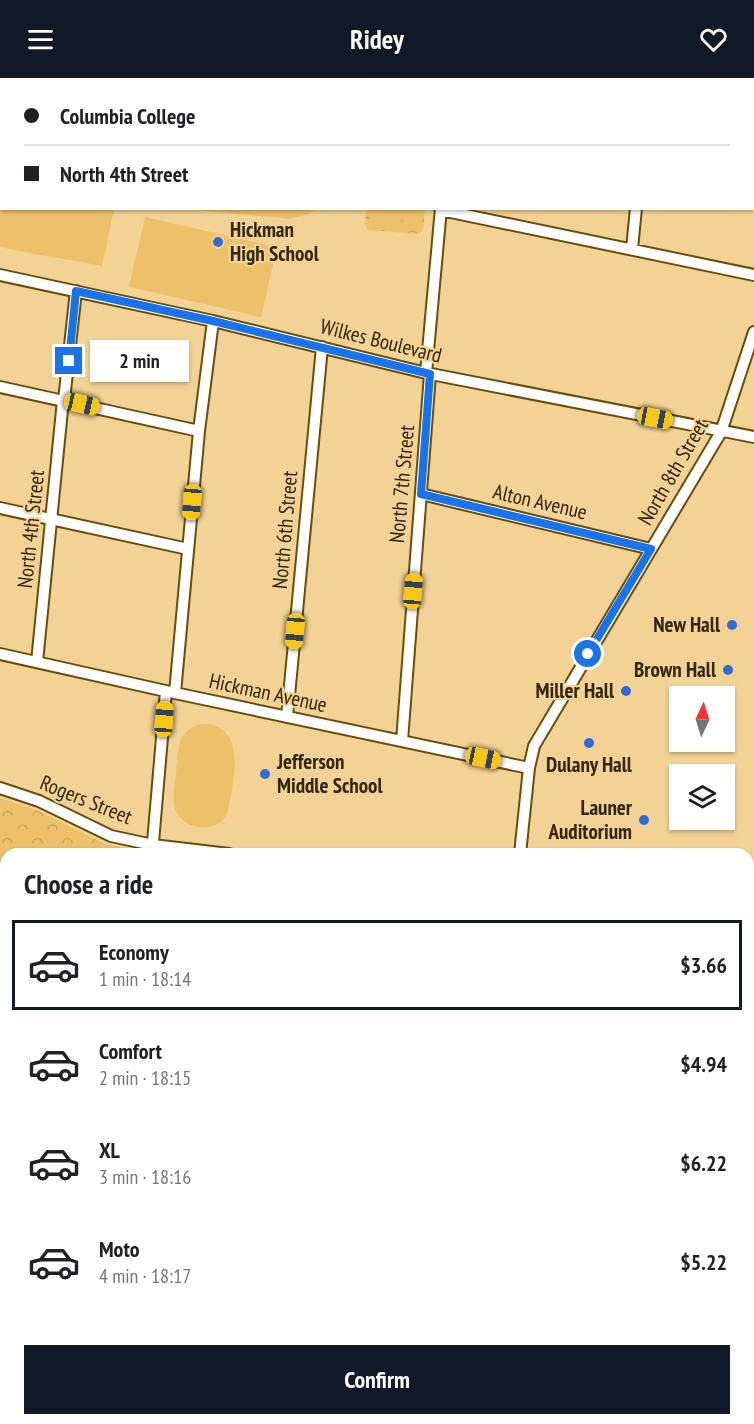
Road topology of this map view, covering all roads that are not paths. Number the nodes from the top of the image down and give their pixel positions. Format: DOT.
graph roads {
  1 [pos="441,210"];
  2 [pos="446,210"];
  3 [pos="636,210"];
  4 [pos="632,249"];
  5 [pos="0,275"];
  6 [pos="754,275"];
  7 [pos="76,291"];
  8 [pos="213,321"];
  9 [pos="754,332"];
  10 [pos="322,347"];
  11 [pos="428,373"];
  12 [pos="0,387"];
  13 [pos="64,400"];
  14 [pos="199,431"];
  15 [pos="722,432"];
  16 [pos="754,437"];
  17 [pos="421,494"];
  18 [pos="0,508"];
  19 [pos="52,519"];
  20 [pos="188,549"];
  21 [pos="651,549"];
  22 [pos="0,654"];
  23 [pos="37,662"];
  24 [pos="170,692"];
  25 [pos="287,717"];
  26 [pos="402,741"];
  27 [pos="529,768"];
  28 [pos="0,789"];
  29 [pos="149,848"];
  30 [pos="152,848"];
  31 [pos="521,848"];
  1 -- 11 [label="street, North 7th Street"];
  2 -- 4 [label="street"];
  3 -- 4 [label="street"];
  4 -- 6 [label="street"];
  5 -- 7 [label="street, Wilkes Boulevard"];
  7 -- 8 [label="street, Wilkes Boulevard"];
  7 -- 13 [label="street, North 4th Street"];
  8 -- 10 [label="street, Wilkes Boulevard"];
  8 -- 14 [label="street"];
  9 -- 15 [label="street, North 8th Street"];
  10 -- 11 [label="street, Wilkes Boulevard"];
  10 -- 25 [label="street, North 6th Street"];
  11 -- 15 [label="street, Wilkes Boulevard"];
  11 -- 17 [label="street, North 7th Street"];
  12 -- 13 [label="street"];
  13 -- 14 [label="street"];
  13 -- 19 [label="street, North 4th Street"];
  14 -- 20 [label="street"];
  15 -- 16 [label="street, Wilkes Boulevard"];
  15 -- 21 [label="street, North 8th Street"];
  17 -- 21 [label="street, Alton Avenue"];
  17 -- 26 [label="street, North 7th Street"];
  18 -- 19 [label="street"];
  19 -- 20 [label="street"];
  19 -- 23 [label="street, North 4th Street"];
  20 -- 24 [label="street"];
  21 -- 27 [label="street, North 8th Street"];
  22 -- 23 [label="street, Hickman Avenue"];
  23 -- 24 [label="street, Hickman Avenue"];
  24 -- 25 [label="street, Hickman Avenue"];
  24 -- 30 [label="street"];
  25 -- 26 [label="street, Hickman Avenue"];
  26 -- 27 [label="street, Hickman Avenue"];
  27 -- 31 [label="street, North 8th Street"];
  28 -- 29 [label="street, Rogers Street"];
}
